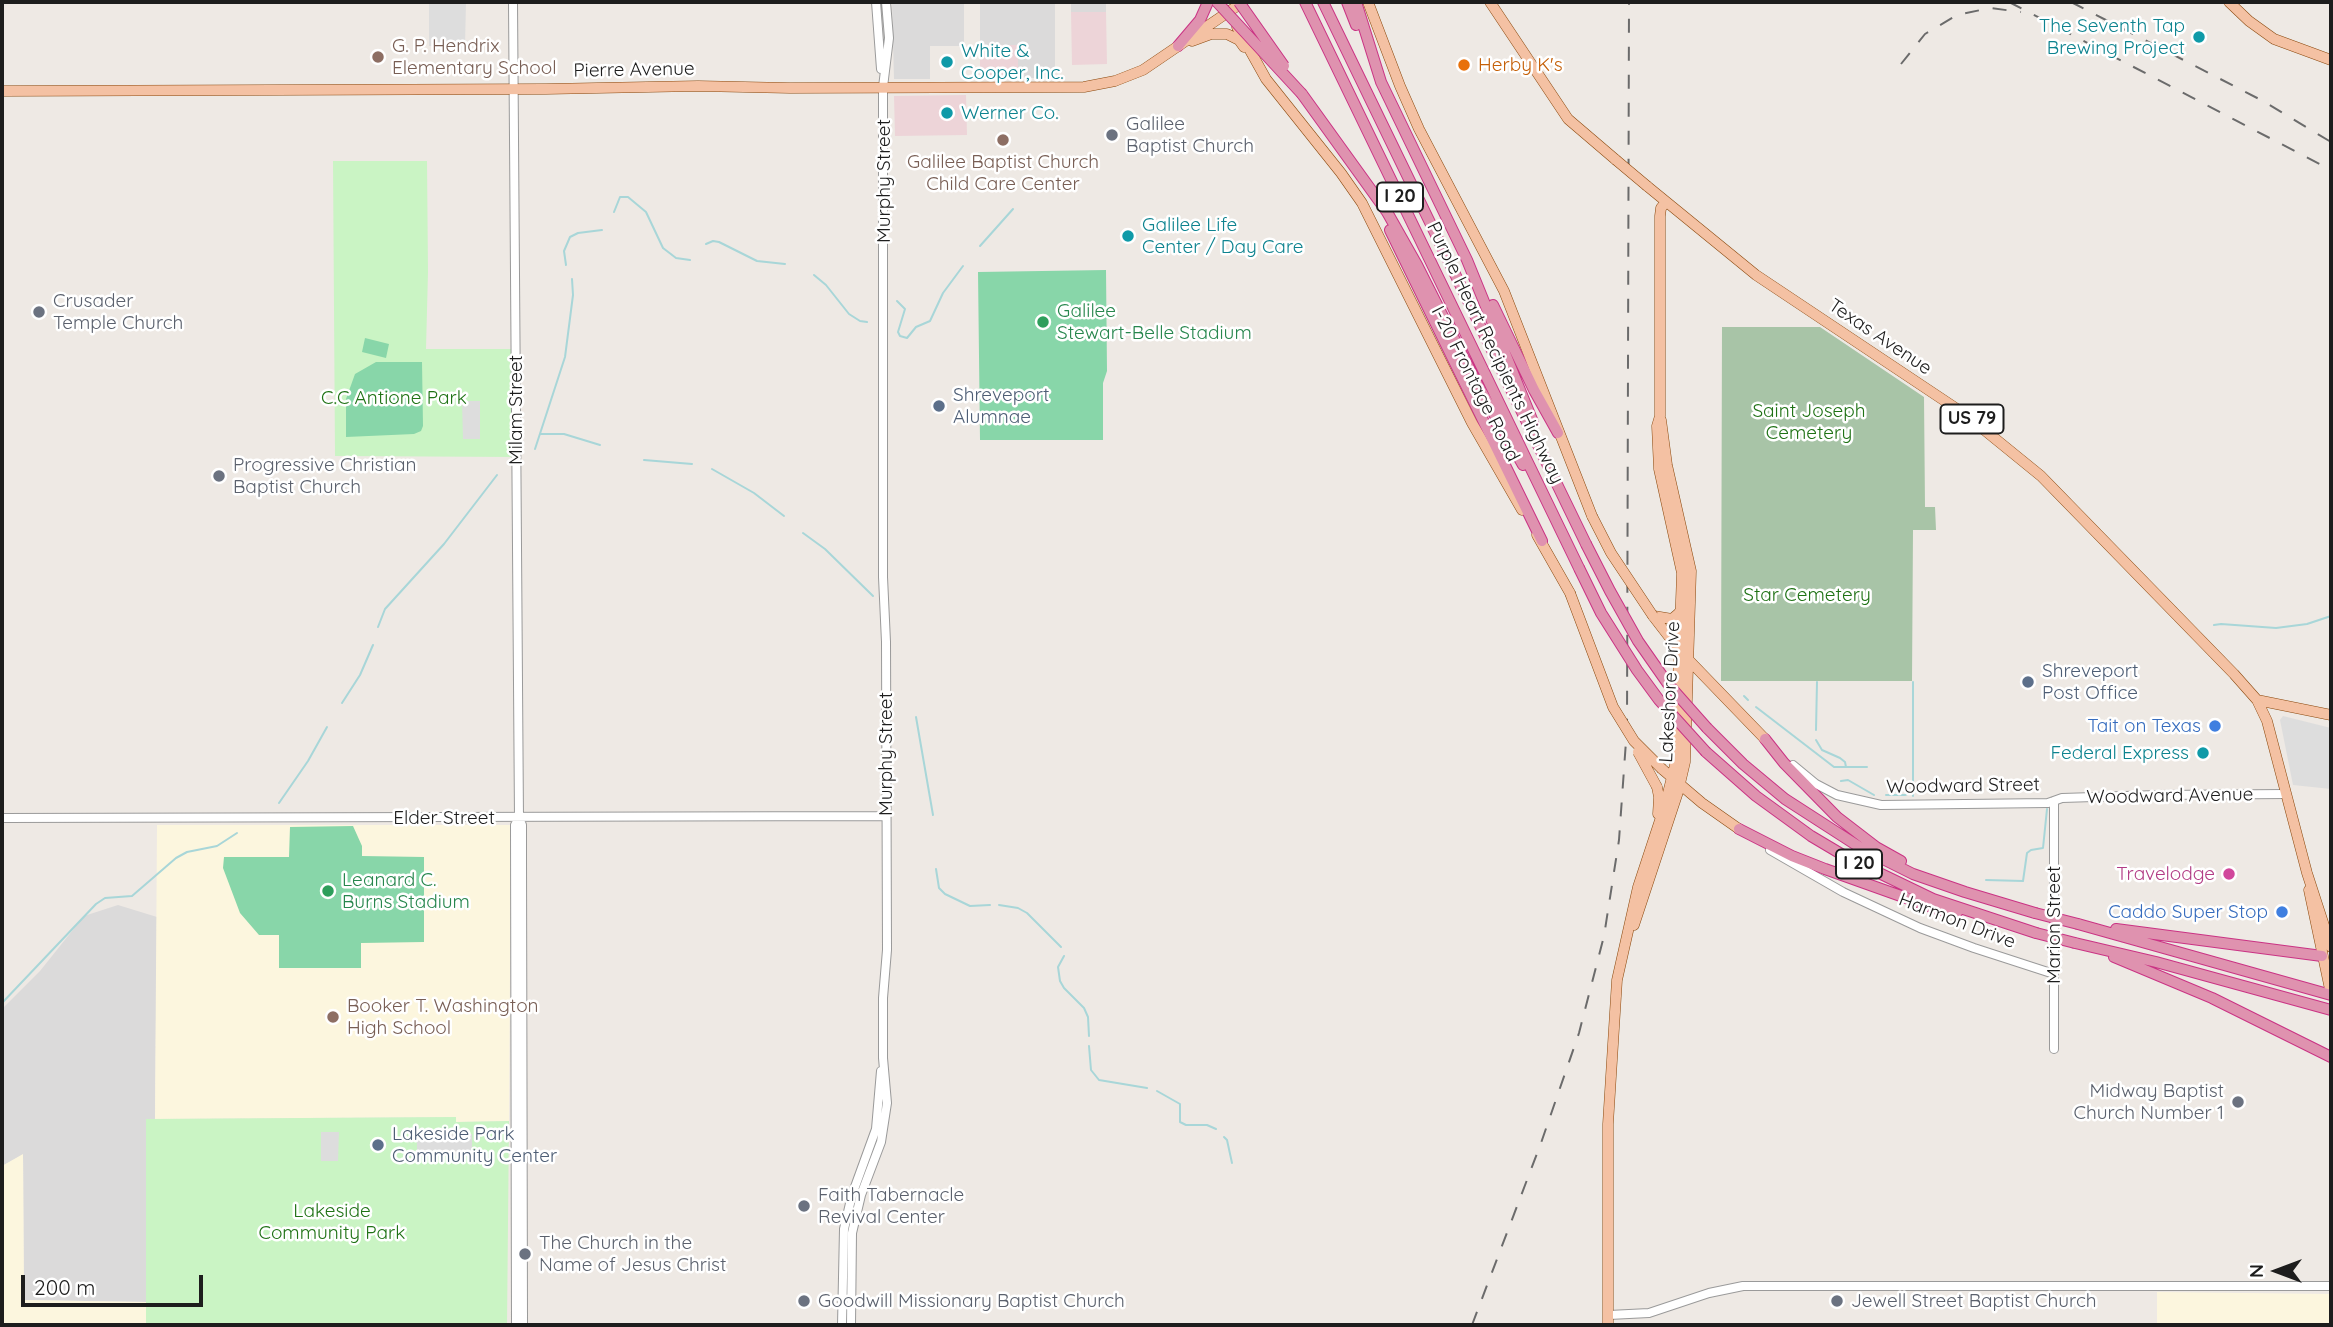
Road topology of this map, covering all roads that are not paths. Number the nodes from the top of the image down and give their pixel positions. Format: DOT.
graph roads {
  1 [pos="513,2"];
  2 [pos="876,2"];
  3 [pos="886,2"];
  4 [pos="1208,2"];
  5 [pos="1217,2"];
  6 [pos="1241,2"];
  7 [pos="1305,2"];
  8 [pos="1323,2"];
  9 [pos="1347,2"];
  10 [pos="1356,2"];
  11 [pos="1369,2"];
  12 [pos="1490,2"];
  13 [pos="2229,2"];
  14 [pos="1227,6"];
  15 [pos="1178,46"];
  16 [pos="2331,60"];
  17 [pos="1375,66"];
  18 [pos="1261,72"];
  19 [pos="883,87"];
  20 [pos="514,89"];
  21 [pos="2,91"];
  22 [pos="1302,94"];
  23 [pos="1349,158"];
  24 [pos="1666,202"];
  25 [pos="1467,260"];
  26 [pos="1660,416"];
  27 [pos="1558,433"];
  28 [pos="1566,503"];
  29 [pos="1542,541"];
  30 [pos="1569,547"];
  31 [pos="1682,607"];
  32 [pos="1653,616"];
  33 [pos="1691,619"];
  34 [pos="1680,651"];
  35 [pos="1689,659"];
  36 [pos="1708,679"];
  37 [pos="2257,700"];
  38 [pos="2331,715"];
  39 [pos="1626,730"];
  40 [pos="1765,739"];
  41 [pos="1676,782"];
  42 [pos="2286,794"];
  43 [pos="2054,801"];
  44 [pos="1702,803"];
  45 [pos="886,816"];
  46 [pos="1670,816"];
  47 [pos="2,818"];
  48 [pos="519,818"];
  49 [pos="1739,829"];
  50 [pos="1649,851"];
  51 [pos="2307,873"];
  52 [pos="1950,887"];
  53 [pos="1970,912"];
  54 [pos="2078,924"];
  55 [pos="2331,947"];
  56 [pos="2102,950"];
  57 [pos="2327,957"];
  58 [pos="1621,964"];
  59 [pos="2054,974"];
  60 [pos="2331,995"];
  61 [pos="2331,1010"];
  62 [pos="2054,1049"];
  63 [pos="2331,1057"];
  64 [pos="883,1058"];
  65 [pos="2331,1286"];
  66 [pos="1609,1320"];
  67 [pos="516,1325"];
  68 [pos="523,1325"];
  69 [pos="842,1325"];
  70 [pos="851,1325"];
  1 -- 20 [label="street, Milam Street"];
  2 -- 19 [label="street"];
  3 -- 19 [label="street, Murphy Street"];
  4 -- 15 [label="highway"];
  5 -- 22 [label="highway, bridge"];
  6 -- 14 [label="main road, Pierre Avenue"];
  6 -- 22 [label="highway, bridge"];
  7 -- 30 [label="highway, Purple Heart Recipients Highway / I 20"];
  8 -- 28 [label="highway, Purple Heart Recipients Highway / I 20"];
  9 -- 17 [label="highway"];
  10 -- 17 [label="highway"];
  11 -- 27 [label="main road"];
  12 -- 24 [label="main road, Texas Avenue / US 79, bridge"];
  13 -- 16 [label="main road"];
  14 -- 15 [label="main road, Pierre Avenue"];
  14 -- 18 [label="main road, I-20 Frontage Road"];
  15 -- 18 [label="main road"];
  15 -- 19 [label="main road, Pierre Avenue"];
  17 -- 25 [label="highway"];
  18 -- 29 [label="main road, I-20 Frontage Road"];
  19 -- 20 [label="main road, Pierre Avenue"];
  19 -- 45 [label="street, Murphy Street"];
  20 -- 21 [label="main road, Pierre Avenue"];
  20 -- 48 [label="street, Milam Street"];
  22 -- 23 [label="highway"];
  23 -- 29 [label="highway"];
  23 -- 30 [label="highway"];
  24 -- 26 [label="main road, Lakeshore Drive"];
  24 -- 37 [label="main road, Texas Avenue / US 79"];
  25 -- 27 [label="highway"];
  25 -- 28 [label="highway"];
  26 -- 31 [label="main road, Lakeshore Drive"];
  26 -- 33 [label="main road, Lakeshore Drive"];
  27 -- 32 [label="main road, bridge"];
  28 -- 52 [label="highway, Purple Heart Recipients Highway / I 20, bridge"];
  29 -- 39 [label="main road, I-20 Frontage Road, bridge"];
  30 -- 53 [label="highway, Purple Heart Recipients Highway / I 20, bridge"];
  31 -- 32 [label="main road"];
  31 -- 34 [label="main road, Lakeshore Drive"];
  32 -- 34 [label="main road"];
  33 -- 35 [label="main road, Lakeshore Drive"];
  33 -- 36 [label="main road"];
  34 -- 35 [label="main road"];
  34 -- 41 [label="main road, Lakeshore Drive"];
  35 -- 36 [label="main road"];
  35 -- 41 [label="main road, Lakeshore Drive"];
  36 -- 40 [label="main road, Woodward Street"];
  37 -- 38 [label="main road"];
  37 -- 42 [label="main road, US 79"];
  39 -- 41 [label="main road, I-20 Frontage Road, bridge"];
  39 -- 50 [label="main road, bridge"];
  40 -- 43 [label="street, Woodward Street"];
  40 -- 52 [label="highway"];
  41 -- 44 [label="main road, Harmon Drive"];
  41 -- 46 [label="main road, Lakeshore Drive"];
  41 -- 50 [label="main road, Lakeshore Drive"];
  42 -- 43 [label="street, Woodward Avenue"];
  42 -- 51 [label="main road, US 79"];
  43 -- 59 [label="street, Marion Street"];
  44 -- 46 [label="main road"];
  44 -- 49 [label="main road, Harmon Drive"];
  45 -- 48 [label="street, Elder Street"];
  45 -- 64 [label="street, Murphy Street"];
  46 -- 58 [label="main road, Lakeshore Drive"];
  47 -- 48 [label="street, Elder Street"];
  48 -- 67 [label="street, Milam Street"];
  48 -- 68 [label="street, Milam Street"];
  49 -- 53 [label="highway"];
  49 -- 59 [label="street, Harmon Drive"];
  50 -- 58 [label="main road, Lakeshore Drive"];
  51 -- 55 [label="main road, US 79"];
  51 -- 57 [label="main road, US 79"];
  52 -- 54 [label="highway, I 20, bridge"];
  53 -- 56 [label="highway, I 20, bridge"];
  54 -- 57 [label="highway"];
  54 -- 60 [label="highway, I 20"];
  56 -- 61 [label="highway, I 20"];
  56 -- 63 [label="highway"];
  57 -- 60 [label="main road, US 79"];
  58 -- 66 [label="main road, Lakeshore Drive"];
  59 -- 62 [label="street, Marion Street"];
  64 -- 69 [label="street, Murphy Street"];
  64 -- 70 [label="street, Murphy Street"];
  65 -- 66 [label="street"];
}
